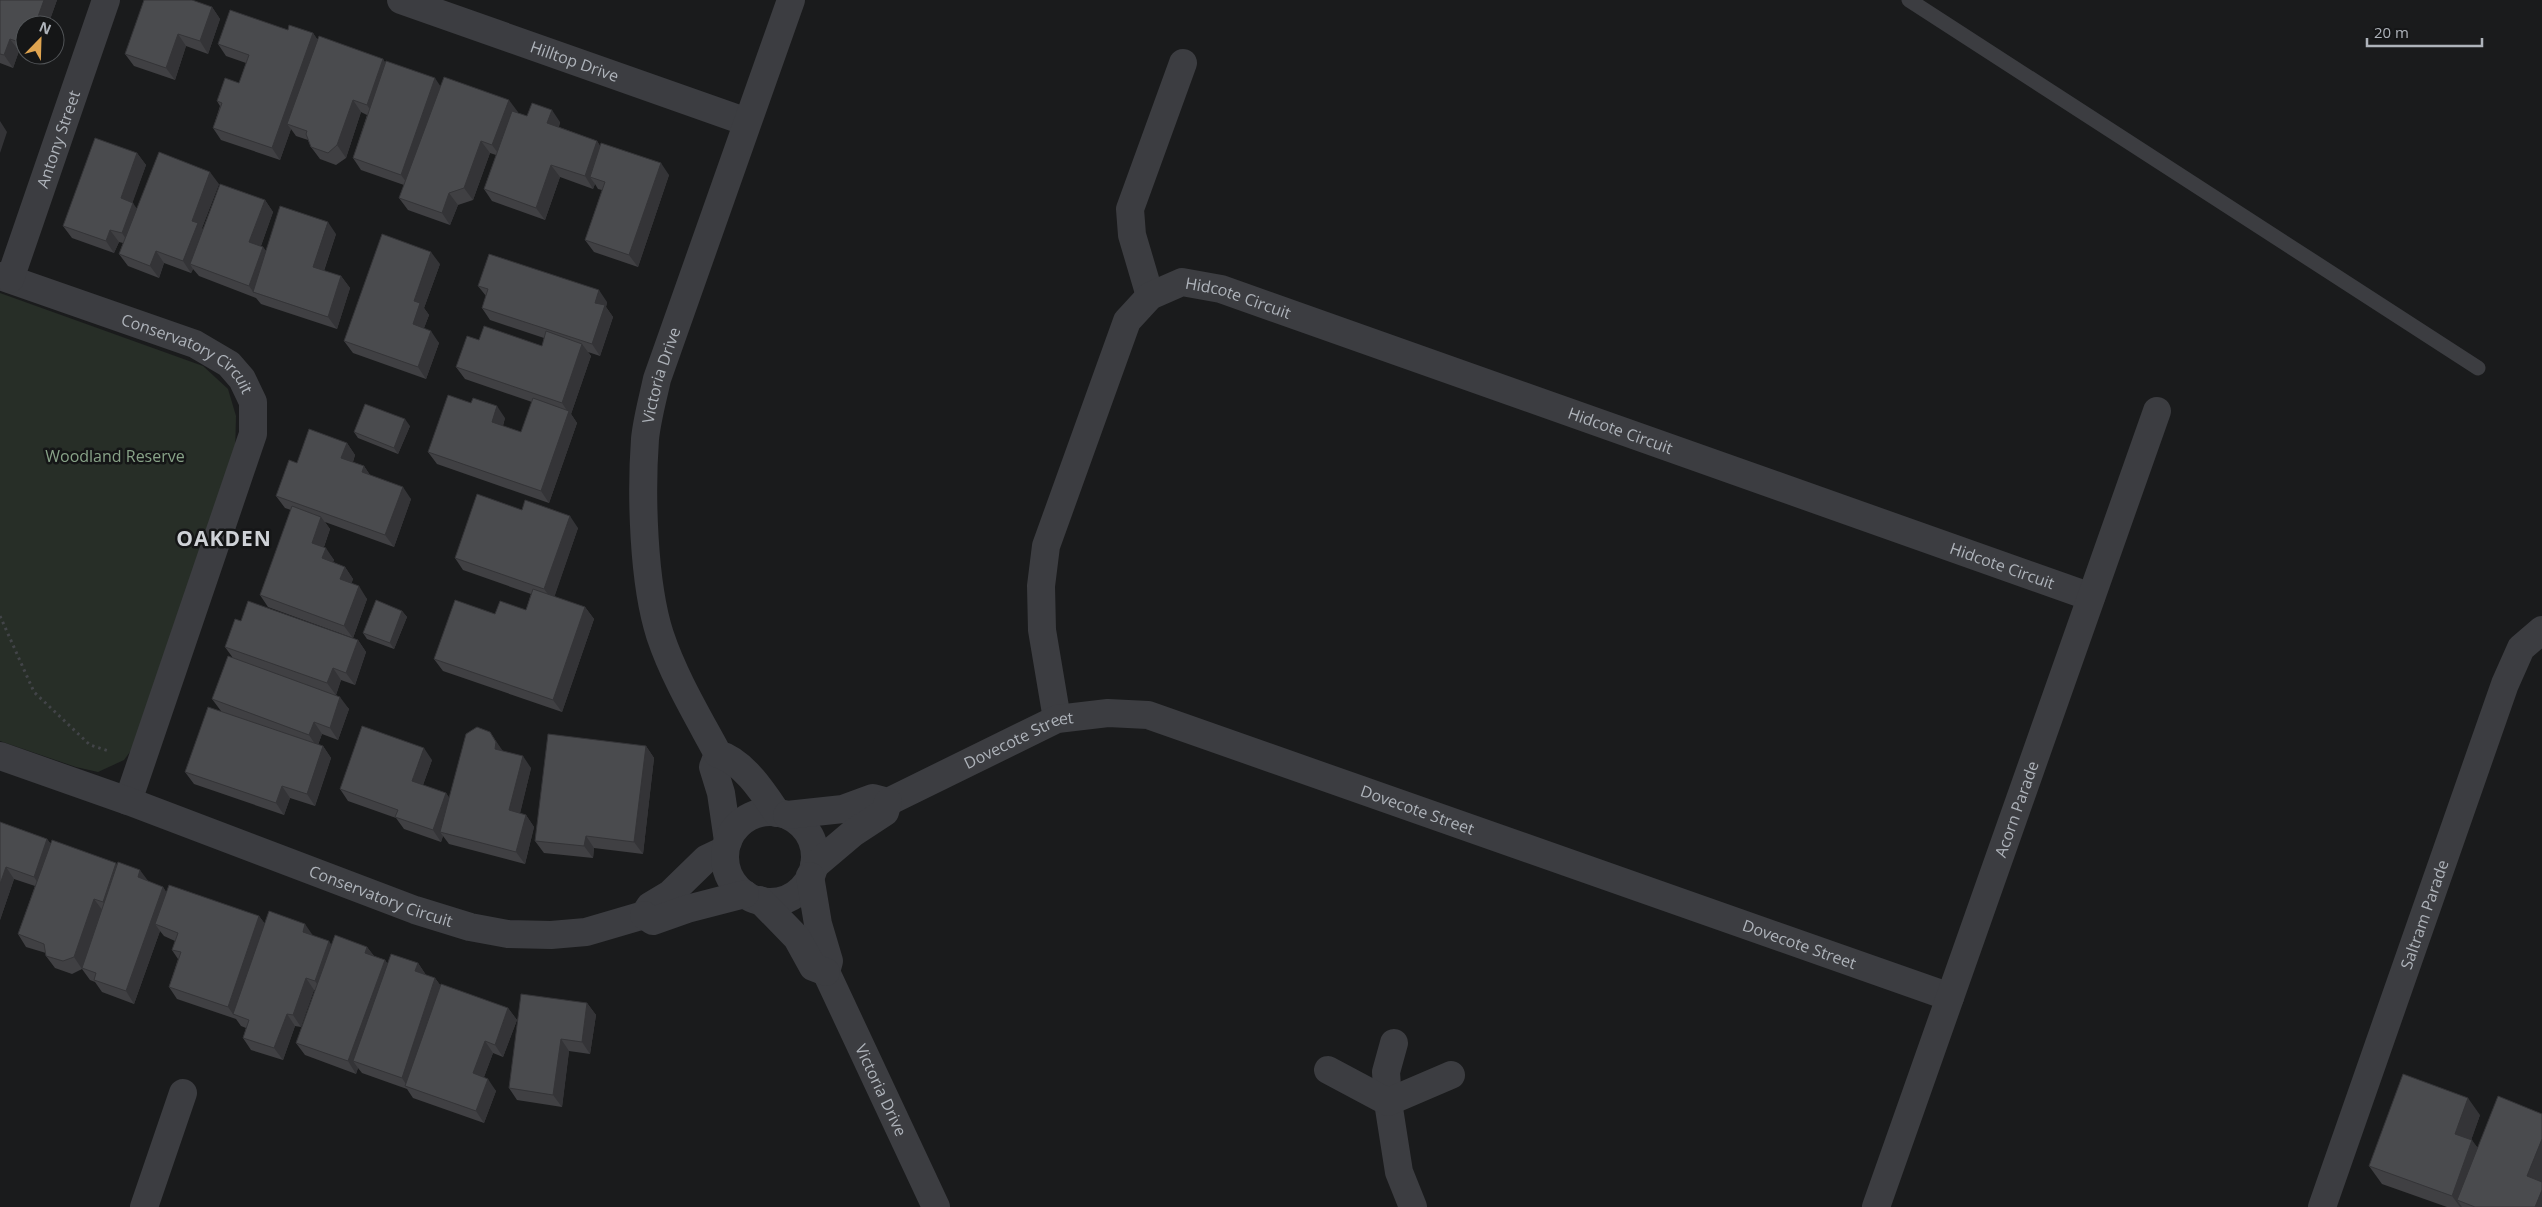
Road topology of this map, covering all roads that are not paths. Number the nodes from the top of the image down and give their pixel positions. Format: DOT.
graph roads {
  1 [pos="106,0"];
  2 [pos="401,0"];
  3 [pos="791,0"];
  4 [pos="1909,0"];
  5 [pos="1183,63"];
  6 [pos="747,122"];
  7 [pos="5,278"];
  8 [pos="1150,296"];
  9 [pos="2478,368"];
  10 [pos="2157,411"];
  11 [pos="2091,598"];
  12 [pos="2542,630"];
  13 [pos="1057,718"];
  14 [pos="718,754"];
  15 [pos="0,756"];
  16 [pos="128,801"];
  17 [pos="888,802"];
  18 [pos="782,814"];
  19 [pos="727,846"];
  20 [pos="812,871"];
  21 [pos="752,897"];
  22 [pos="644,915"];
  23 [pos="826,972"];
  24 [pos="1950,996"];
  25 [pos="1394,1043"];
  26 [pos="1328,1070"];
  27 [pos="1451,1075"];
  28 [pos="183,1093"];
  29 [pos="1388,1102"];
  30 [pos="144,1207"];
  31 [pos="936,1207"];
  32 [pos="1413,1207"];
  33 [pos="1876,1207"];
  34 [pos="2322,1207"];
  1 -- 7 [label="street, Antony Street"];
  2 -- 6 [label="street, Hilltop Drive"];
  3 -- 6 [label="street, Victoria Drive"];
  4 -- 9 [label="lane"];
  5 -- 8 [label="street"];
  6 -- 14 [label="street, Victoria Drive"];
  7 -- 16 [label="street, Conservatory Circuit"];
  8 -- 11 [label="street, Hidcote Circuit"];
  8 -- 13 [label="street, Hidcote Circuit"];
  10 -- 11 [label="street, Acorn Parade"];
  11 -- 24 [label="street, Acorn Parade"];
  12 -- 34 [label="street, Saltram Parade"];
  13 -- 17 [label="street, Dovecote Street"];
  13 -- 24 [label="street, Dovecote Street"];
  14 -- 18 [label="street, Victoria Drive"];
  14 -- 19 [label="street"];
  15 -- 16 [label="street, Conservatory Circuit"];
  16 -- 22 [label="street, Conservatory Circuit"];
  17 -- 18 [label="street, Dovecote Street"];
  17 -- 20 [label="street, Dovecote Street"];
  18 -- 19 [label="street"];
  18 -- 20 [label="street"];
  19 -- 21 [label="street"];
  19 -- 22 [label="street, Conservatory Circuit"];
  20 -- 21 [label="street"];
  20 -- 23 [label="street, Victoria Drive"];
  21 -- 22 [label="street, Conservatory Circuit"];
  21 -- 23 [label="street, Victoria Drive"];
  23 -- 31 [label="street, Victoria Drive"];
  24 -- 33 [label="street, Acorn Parade"];
  25 -- 29 [label="street"];
  26 -- 29 [label="street"];
  27 -- 29 [label="street"];
  28 -- 30 [label="street"];
  29 -- 32 [label="street"];
}
